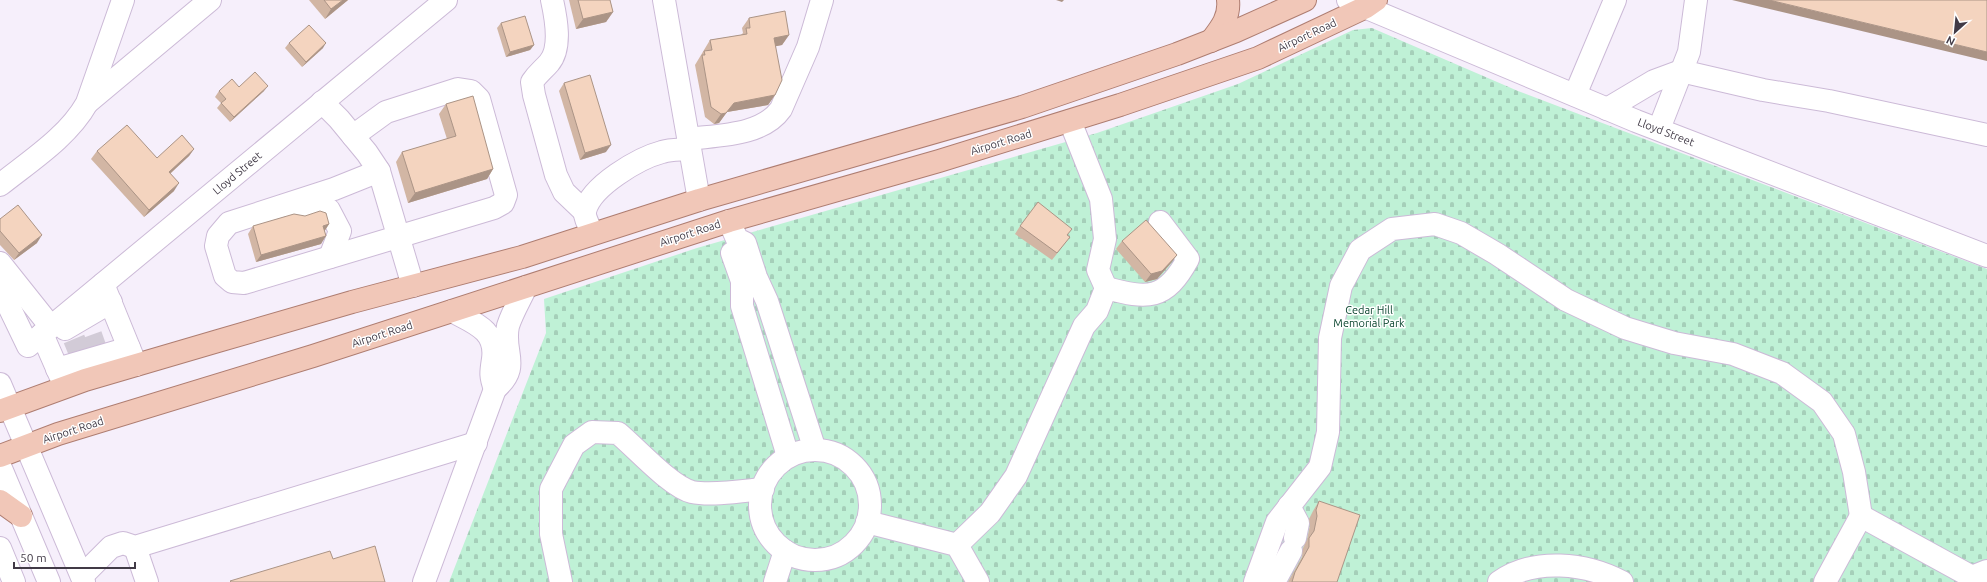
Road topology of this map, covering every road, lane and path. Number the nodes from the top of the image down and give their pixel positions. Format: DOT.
graph roads {
  1 [pos="123,0"];
  2 [pos="210,0"];
  3 [pos="446,0"];
  4 [pos="552,0"];
  5 [pos="664,0"];
  6 [pos="822,0"];
  7 [pos="1228,0"];
  8 [pos="1305,0"];
  9 [pos="1615,0"];
  10 [pos="1696,0"];
  11 [pos="1363,2"];
  12 [pos="1211,41"];
  13 [pos="1681,71"];
  14 [pos="1575,95"];
  15 [pos="322,102"];
  16 [pos="87,103"];
  17 [pos="1607,109"];
  18 [pos="1070,121"];
  19 [pos="1658,129"];
  20 [pos="1987,135"];
  21 [pos="353,136"];
  22 [pos="689,144"];
  23 [pos="379,171"];
  24 [pos="0,185"];
  25 [pos="334,189"];
  26 [pos="699,200"];
  27 [pos="585,212"];
  28 [pos="1160,222"];
  29 [pos="733,230"];
  30 [pos="591,235"];
  31 [pos="218,236"];
  32 [pos="398,237"];
  33 [pos="354,250"];
  34 [pos="1987,256"];
  35 [pos="330,257"];
  36 [pos="0,263"];
  37 [pos="749,279"];
  38 [pos="413,286"];
  39 [pos="526,287"];
  40 [pos="0,288"];
  41 [pos="1106,288"];
  42 [pos="107,293"];
  43 [pos="452,311"];
  44 [pos="70,341"];
  45 [pos="132,356"];
  46 [pos="61,378"];
  47 [pos="0,384"];
  48 [pos="495,389"];
  49 [pos="5,409"];
  50 [pos="476,443"];
  51 [pos="27,446"];
  52 [pos="815,450"];
  53 [pos="0,456"];
  54 [pos="788,456"];
  55 [pos="0,466"];
  56 [pos="763,489"];
  57 [pos="0,501"];
  58 [pos="1289,506"];
  59 [pos="21,516"];
  60 [pos="1861,516"];
  61 [pos="867,522"];
  62 [pos="957,545"];
  63 [pos="135,547"];
  64 [pos="0,548"];
  65 [pos="785,551"];
  66 [pos="1987,571"];
  67 [pos="83,579"];
  68 [pos="1256,579"];
  69 [pos="14,582"];
  70 [pos="49,582"];
  71 [pos="147,582"];
  72 [pos="424,582"];
  73 [pos="561,582"];
  74 [pos="775,582"];
  75 [pos="978,582"];
  76 [pos="1499,582"];
  77 [pos="1622,582"];
  78 [pos="1825,582"];
  1 -- 16 [label="street"];
  2 -- 16 [label="street"];
  3 -- 15 [label="street, Lloyd Street"];
  4 -- 27 [label="street"];
  5 -- 22 [label="street"];
  6 -- 22 [label="street"];
  7 -- 12 [label="main road"];
  8 -- 12 [label="main road"];
  9 -- 14 [label="street"];
  10 -- 13 [label="street"];
  11 -- 14 [label="street, Lloyd Street"];
  11 -- 18 [label="main road, Airport Road"];
  12 -- 26 [label="main road"];
  13 -- 17 [label="street"];
  13 -- 19 [label="street"];
  13 -- 20 [label="street"];
  14 -- 17 [label="street, Lloyd Street"];
  15 -- 21 [label="street"];
  15 -- 42 [label="street, Lloyd Street"];
  16 -- 24 [label="street"];
  17 -- 19 [label="street, Lloyd Street"];
  18 -- 29 [label="main road, Airport Road"];
  18 -- 41 [label="street"];
  19 -- 34 [label="street, Lloyd Street"];
  21 -- 23 [label="street"];
  21 -- 32 [label="street"];
  22 -- 26 [label="street"];
  22 -- 27 [label="street"];
  23 -- 25 [label="street"];
  23 -- 32 [label="street"];
  25 -- 31 [label="street"];
  25 -- 33 [label="street"];
  26 -- 30 [label="main road"];
  27 -- 30 [label="street"];
  28 -- 41 [label="street"];
  29 -- 37 [label="street"];
  29 -- 39 [label="main road, Airport Road"];
  30 -- 38 [label="main road"];
  31 -- 35 [label="street"];
  31 -- 35 [label="street"];
  32 -- 33 [label="street"];
  32 -- 38 [label="street"];
  33 -- 35 [label="street"];
  36 -- 44 [label="street"];
  37 -- 52 [label="street"];
  37 -- 54 [label="street"];
  38 -- 45 [label="main road"];
  39 -- 43 [label="main road, Airport Road"];
  39 -- 48 [label="street"];
  40 -- 44 [label="street"];
  41 -- 62 [label="street"];
  42 -- 44 [label="street, Lloyd Street"];
  42 -- 44 [label="street"];
  42 -- 45 [label="street"];
  43 -- 48 [label="street"];
  43 -- 51 [label="main road, Airport Road"];
  44 -- 45 [label="street"];
  44 -- 46 [label="street"];
  44 -- 46 [label="street"];
  45 -- 46 [label="main road"];
  46 -- 49 [label="main road"];
  47 -- 49 [label="street"];
  48 -- 50 [label="street"];
  49 -- 51 [label="street"];
  50 -- 63 [label="street"];
  50 -- 72 [label="street"];
  51 -- 53 [label="main road, Airport Road"];
  51 -- 67 [label="street"];
  52 -- 54 [label="street"];
  52 -- 61 [label="street"];
  54 -- 56 [label="street"];
  55 -- 59 [label="street"];
  56 -- 65 [label="street"];
  56 -- 73 [label="street"];
  57 -- 59 [label="main road"];
  58 -- 60 [label="street"];
  58 -- 68 [label="street"];
  58 -- 68 [label="street"];
  59 -- 70 [label="street"];
  60 -- 66 [label="street"];
  60 -- 78 [label="street"];
  61 -- 62 [label="street"];
  61 -- 65 [label="street"];
  62 -- 75 [label="street"];
  63 -- 67 [label="street"];
  63 -- 71 [label="street"];
  64 -- 69 [label="street"];
  65 -- 74 [label="street"];
  76 -- 77 [label="street"];
}
